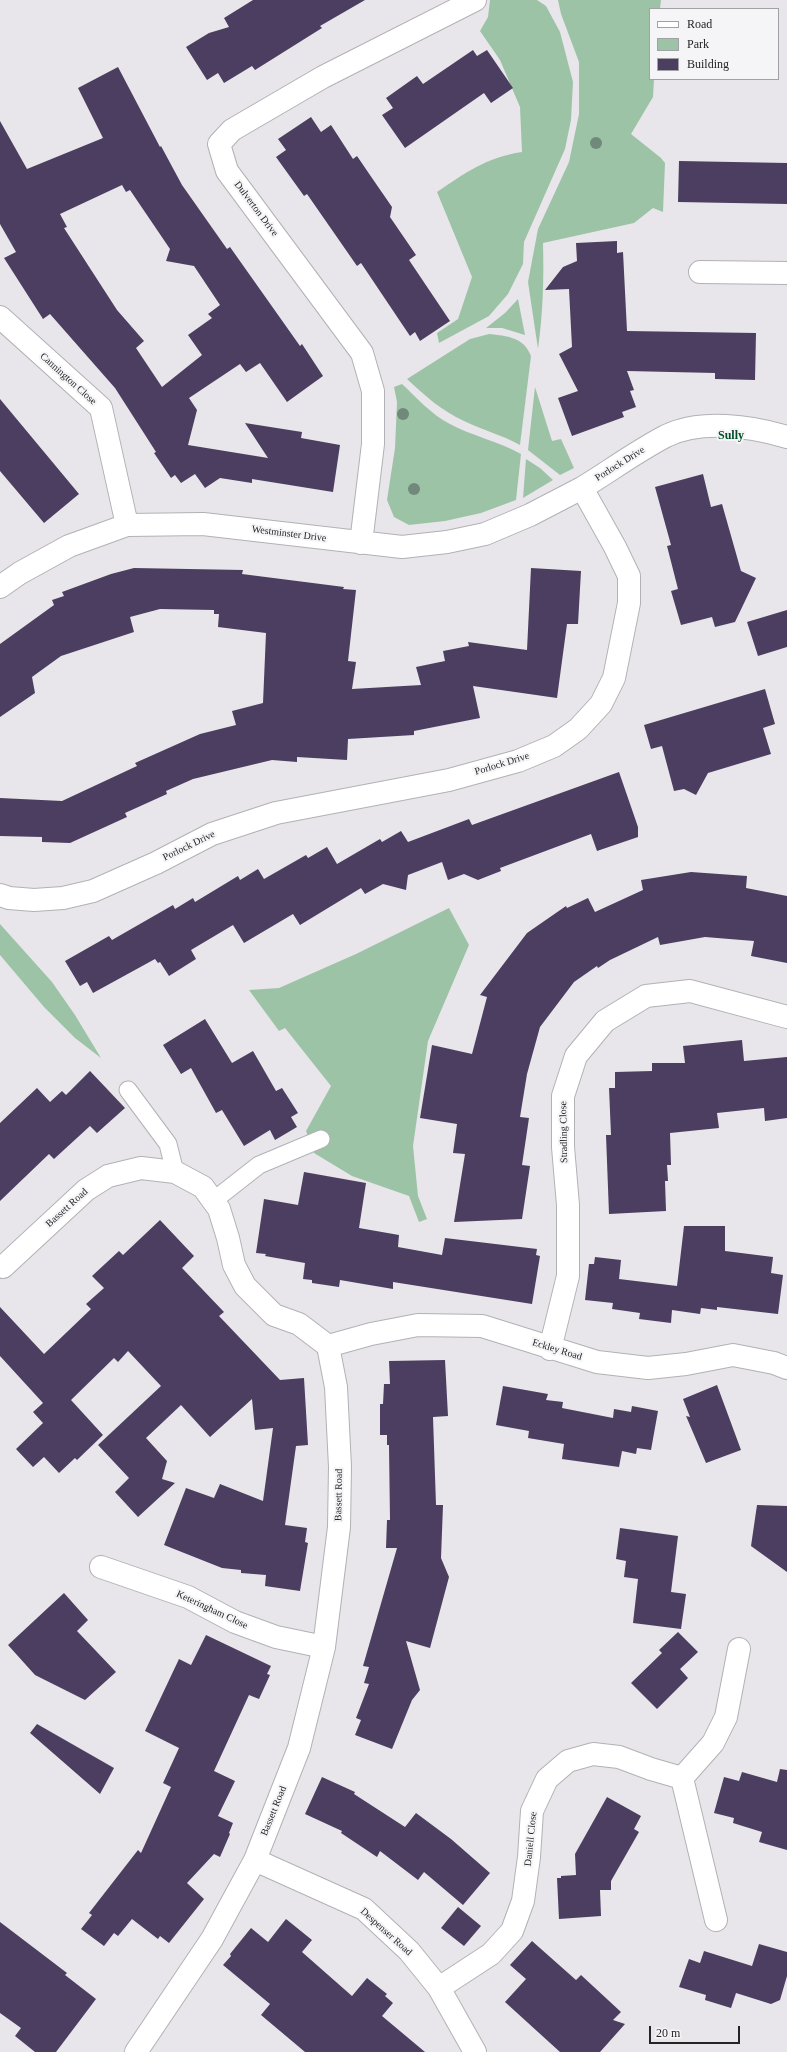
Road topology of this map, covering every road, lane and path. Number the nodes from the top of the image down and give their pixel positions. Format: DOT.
graph roads {
  1 [pos="475,0"];
  2 [pos="700,272"];
  3 [pos="787,272"];
  4 [pos="0,317"];
  5 [pos="787,437"];
  6 [pos="582,488"];
  7 [pos="127,525"];
  8 [pos="361,543"];
  9 [pos="0,587"];
  10 [pos="0,895"];
  11 [pos="787,1017"];
  12 [pos="128,1090"];
  13 [pos="321,1138"];
  14 [pos="175,1172"];
  15 [pos="213,1201"];
  16 [pos="3,1267"];
  17 [pos="328,1346"];
  18 [pos="550,1349"];
  19 [pos="787,1368"];
  20 [pos="101,1567"];
  21 [pos="324,1647"];
  22 [pos="739,1649"];
  23 [pos="682,1778"];
  24 [pos="255,1860"];
  25 [pos="716,1920"];
  26 [pos="439,1988"];
  27 [pos="136,2052"];
  28 [pos="475,2052"];
  1 -- 8 [label="street, Dulverton Drive"];
  2 -- 3 [label="street"];
  4 -- 7 [label="street, Cannington Close"];
  5 -- 6 [label="street, Porlock Drive"];
  6 -- 8 [label="street, Westminster Drive"];
  6 -- 10 [label="street, Porlock Drive"];
  7 -- 8 [label="street, Westminster Drive"];
  7 -- 9 [label="street, Westminster Drive"];
  11 -- 18 [label="street, Stradling Close"];
  12 -- 14 [label="lane"];
  13 -- 15 [label="lane"];
  14 -- 15 [label="street, Bassett Road"];
  14 -- 16 [label="street, Bassett Road"];
  15 -- 17 [label="street, Bassett Road"];
  17 -- 18 [label="street, Eckley Road"];
  17 -- 21 [label="street, Bassett Road"];
  18 -- 19 [label="street, Eckley Road"];
  20 -- 21 [label="street, Keteringham Close"];
  21 -- 24 [label="street, Bassett Road"];
  22 -- 23 [label="street"];
  23 -- 25 [label="street"];
  23 -- 26 [label="street, Daniell Close"];
  24 -- 26 [label="street, Despenser Road"];
  24 -- 27 [label="street, Bassett Road"];
  26 -- 28 [label="street, Despenser Road"];
}
